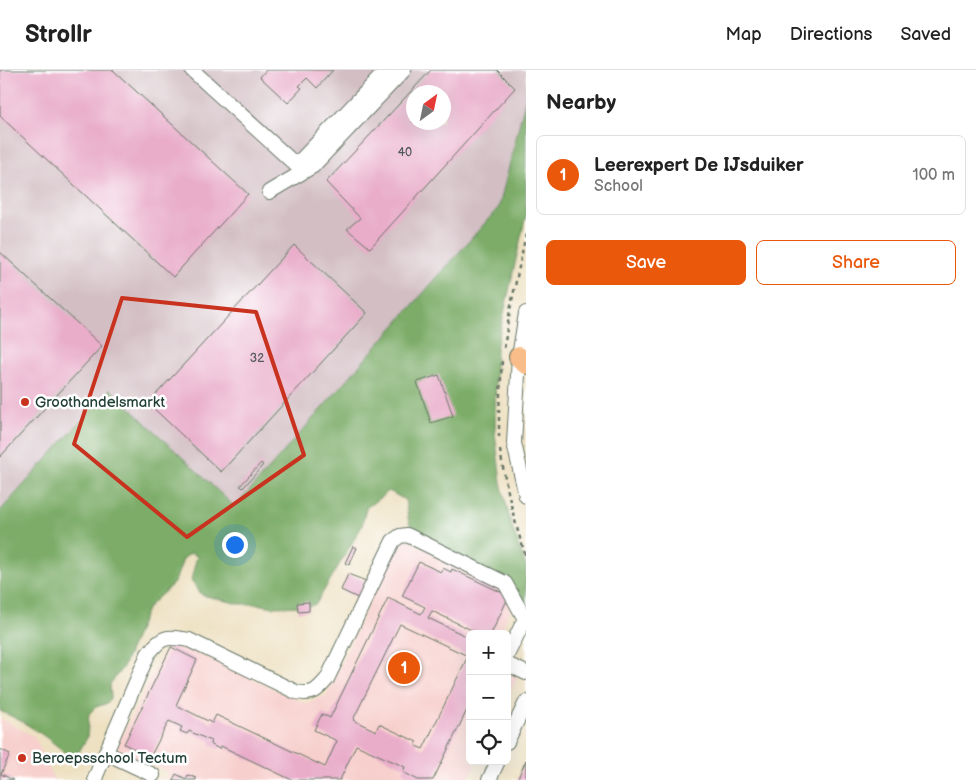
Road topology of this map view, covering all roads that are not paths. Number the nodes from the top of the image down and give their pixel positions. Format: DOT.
graph roads {
  1 [pos="192,70"];
  2 [pos="387,70"];
  3 [pos="404,70"];
  4 [pos="296,165"];
  5 [pos="312,166"];
  6 [pos="269,192"];
  7 [pos="526,312"];
  8 [pos="522,360"];
  9 [pos="526,496"];
  10 [pos="511,647"];
  11 [pos="511,666"];
  12 [pos="526,673"];
  13 [pos="526,702"];
  14 [pos="520,732"];
  15 [pos="106,753"];
  16 [pos="496,765"];
  17 [pos="153,775"];
  18 [pos="96,780"];
  19 [pos="489,780"];
  1 -- 4 [label="street"];
  2 -- 4 [label="street"];
  3 -- 5 [label="street"];
  4 -- 5 [label="street"];
  5 -- 6 [label="street"];
  7 -- 8 [label="street"];
  8 -- 9 [label="street"];
  10 -- 15 [label="street"];
  11 -- 12 [label="street"];
  13 -- 14 [label="street"];
  15 -- 17 [label="street"];
  15 -- 18 [label="street"];
  16 -- 19 [label="street"];
}
